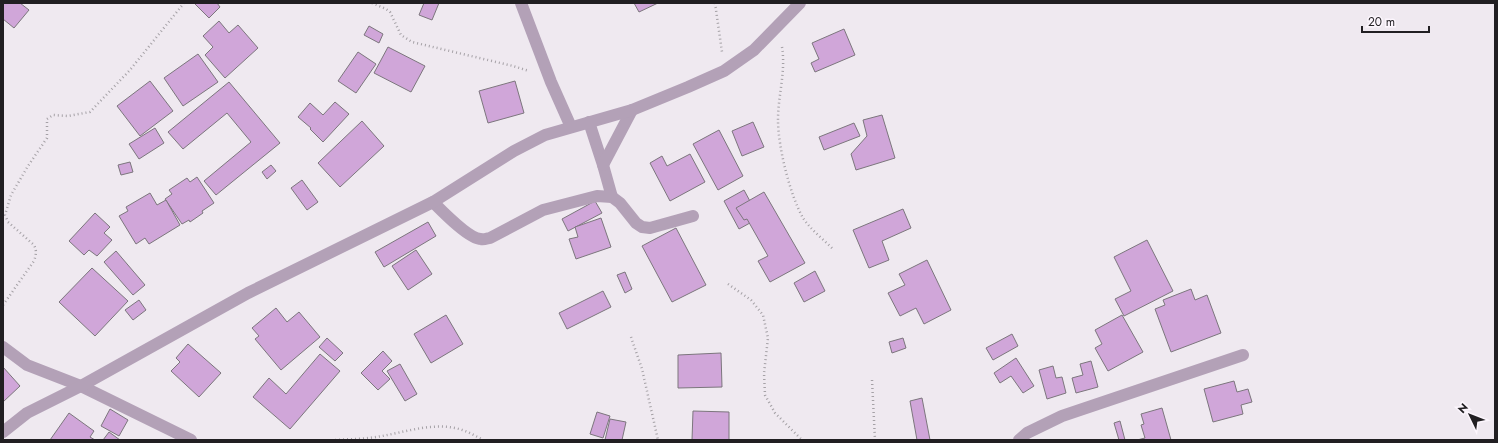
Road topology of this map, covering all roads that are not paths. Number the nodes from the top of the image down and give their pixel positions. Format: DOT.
graph roads {
  1 [pos="521,3"];
  2 [pos="800,3"];
  3 [pos="632,110"];
  4 [pos="589,122"];
  5 [pos="571,127"];
  6 [pos="603,165"];
  7 [pos="612,196"];
  8 [pos="433,202"];
  9 [pos="693,216"];
  10 [pos="3,347"];
  11 [pos="1243,355"];
  12 [pos="81,386"];
  13 [pos="3,432"];
  14 [pos="191,440"];
  15 [pos="1019,440"];
  1 -- 5 [label="street"];
  2 -- 3 [label="street"];
  3 -- 4 [label="street"];
  3 -- 6 [label="street"];
  4 -- 5 [label="street"];
  4 -- 6 [label="street"];
  5 -- 8 [label="street"];
  6 -- 7 [label="street"];
  7 -- 8 [label="street"];
  7 -- 9 [label="street"];
  8 -- 12 [label="street"];
  10 -- 12 [label="street"];
  11 -- 15 [label="street"];
  12 -- 13 [label="street"];
  12 -- 14 [label="street"];
}
